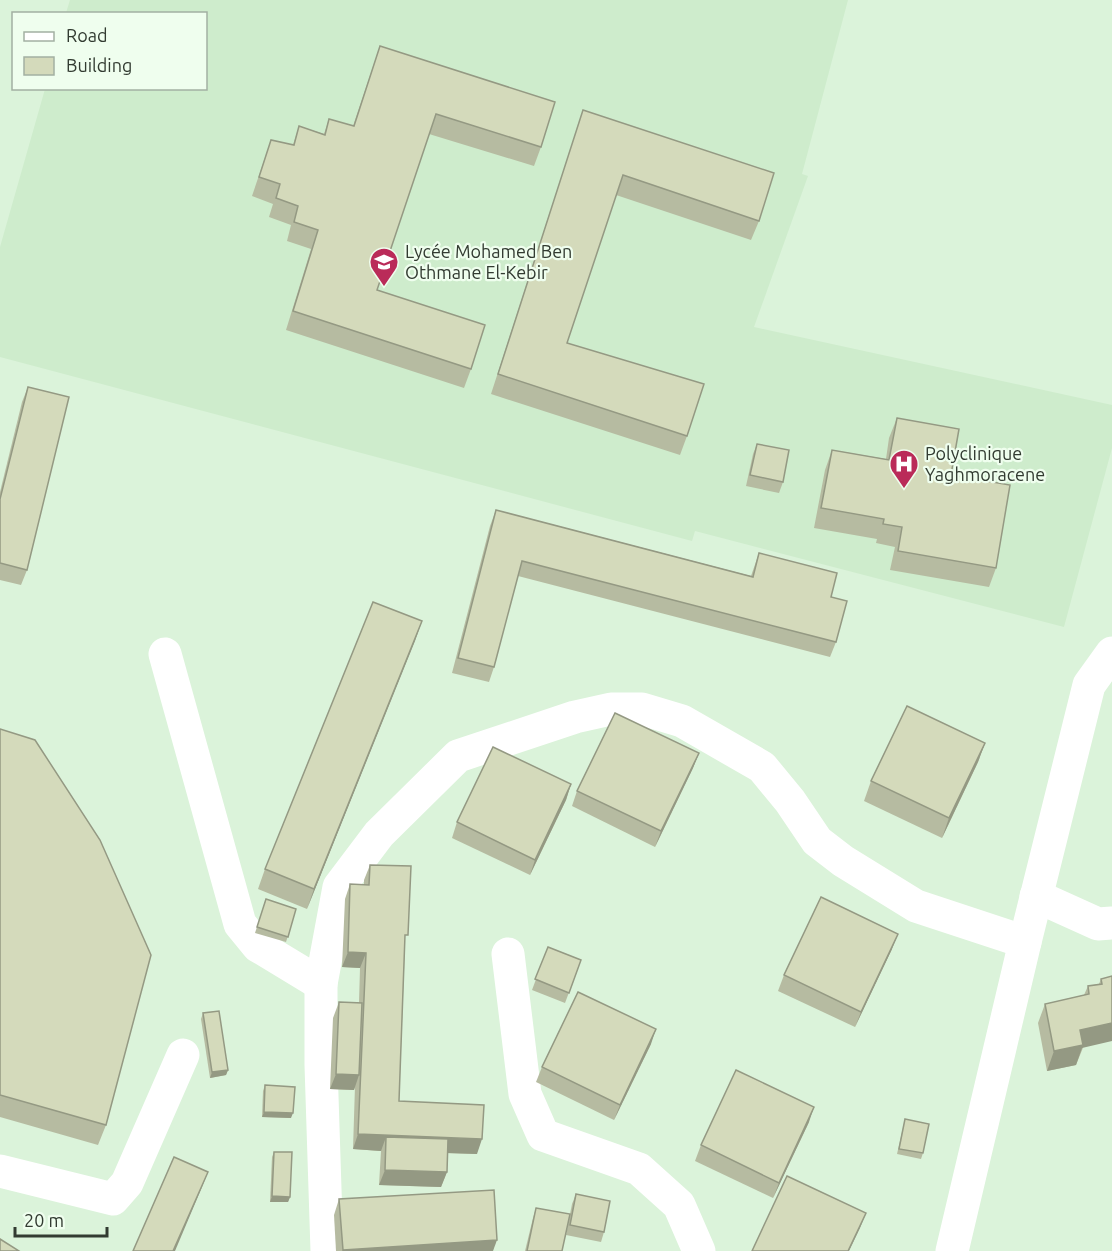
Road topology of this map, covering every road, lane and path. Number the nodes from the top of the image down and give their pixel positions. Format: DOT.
graph roads {
  1 [pos="1112,653"];
  2 [pos="165,654"];
  3 [pos="1036,896"];
  4 [pos="1112,923"];
  5 [pos="1025,942"];
  6 [pos="508,954"];
  7 [pos="321,984"];
  8 [pos="183,1056"];
  9 [pos="0,1171"];
  10 [pos="327,1251"];
  11 [pos="699,1251"];
  12 [pos="952,1251"];
  1 -- 3 [label="street"];
  2 -- 7 [label="street"];
  3 -- 4 [label="street"];
  3 -- 5 [label="street"];
  5 -- 7 [label="street"];
  5 -- 12 [label="street"];
  6 -- 11 [label="street"];
  7 -- 10 [label="street"];
  8 -- 9 [label="street"];
}
